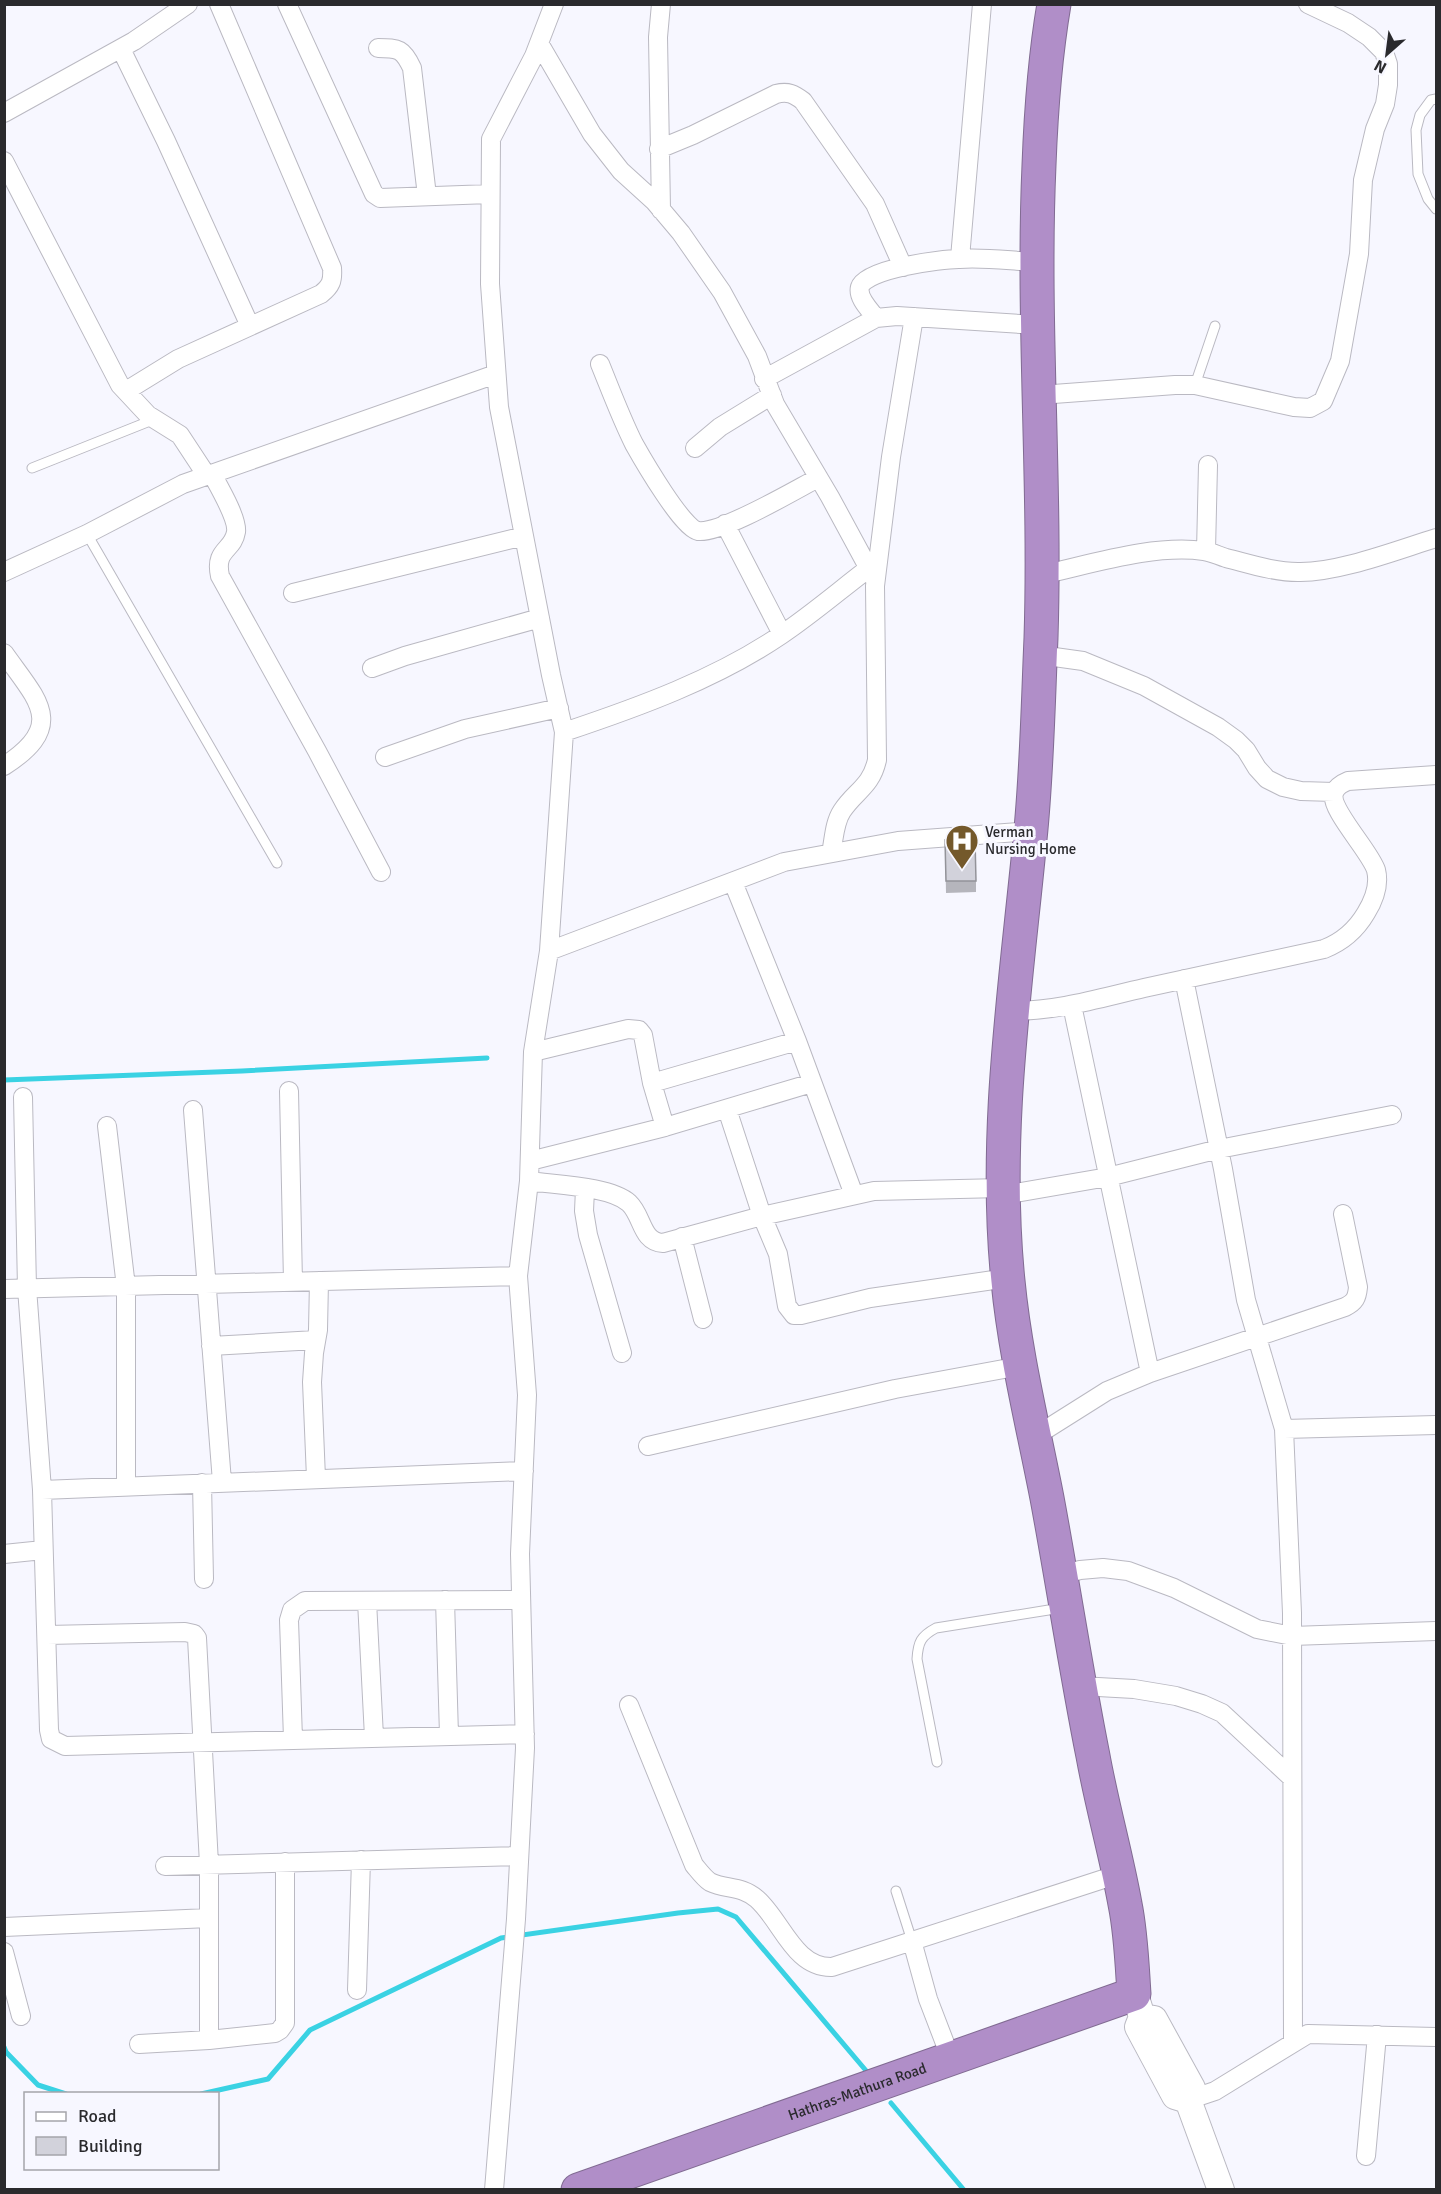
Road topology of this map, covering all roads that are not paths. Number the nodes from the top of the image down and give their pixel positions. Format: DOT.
graph roads {
  1 [pos="188,4"];
  2 [pos="219,4"];
  3 [pos="287,4"];
  4 [pos="554,4"];
  5 [pos="661,4"];
  6 [pos="982,4"];
  7 [pos="1054,4"];
  8 [pos="1308,4"];
  9 [pos="539,43"];
  10 [pos="378,48"];
  11 [pos="121,49"];
  12 [pos="1437,99"];
  13 [pos="4,114"];
  14 [pos="659,149"];
  15 [pos="4,161"];
  16 [pos="490,194"];
  17 [pos="427,196"];
  18 [pos="1437,208"];
  19 [pos="661,210"];
  20 [pos="960,258"];
  21 [pos="1037,262"];
  22 [pos="903,267"];
  23 [pos="914,317"];
  24 [pos="876,318"];
  25 [pos="1037,325"];
  26 [pos="250,326"];
  27 [pos="1215,326"];
  28 [pos="600,364"];
  29 [pos="496,374"];
  30 [pos="1195,386"];
  31 [pos="768,387"];
  32 [pos="126,391"];
  33 [pos="1040,395"];
  34 [pos="155,419"];
  35 [pos="695,448"];
  36 [pos="1208,465"];
  37 [pos="32,468"];
  38 [pos="210,475"];
  39 [pos="819,478"];
  40 [pos="725,524"];
  41 [pos="87,534"];
  42 [pos="524,536"];
  43 [pos="1437,538"];
  44 [pos="1206,551"];
  45 [pos="4,572"];
  46 [pos="872,574"];
  47 [pos="1041,575"];
  48 [pos="293,593"];
  49 [pos="540,618"];
  50 [pos="782,634"];
  51 [pos="4,653"];
  52 [pos="1040,655"];
  53 [pos="372,668"];
  54 [pos="559,708"];
  55 [pos="564,732"];
  56 [pos="385,757"];
  57 [pos="4,766"];
  58 [pos="1437,775"];
  59 [pos="1334,792"];
  60 [pos="1031,831"];
  61 [pos="831,853"];
  62 [pos="277,863"];
  63 [pos="381,872"];
  64 [pos="733,882"];
  65 [pos="549,951"];
  66 [pos="1184,979"];
  67 [pos="1072,1005"];
  68 [pos="1012,1011"];
  69 [pos="797,1041"];
  70 [pos="533,1052"];
  71 [pos="652,1083"];
  72 [pos="813,1083"];
  73 [pos="289,1091"];
  74 [pos="23,1097"];
  75 [pos="727,1109"];
  76 [pos="193,1110"];
  77 [pos="1392,1116"];
  78 [pos="107,1126"];
  79 [pos="665,1127"];
  80 [pos="1219,1149"];
  81 [pos="530,1161"];
  82 [pos="1108,1177"];
  83 [pos="529,1181"];
  84 [pos="585,1189"];
  85 [pos="1003,1192"];
  86 [pos="854,1195"];
  87 [pos="1343,1214"];
  88 [pos="762,1216"];
  89 [pos="682,1237"];
  90 [pos="518,1276"];
  91 [pos="1007,1278"];
  92 [pos="319,1281"];
  93 [pos="293,1282"];
  94 [pos="206,1284"];
  95 [pos="126,1287"];
  96 [pos="27,1288"];
  97 [pos="4,1289"];
  98 [pos="703,1319"];
  99 [pos="1257,1337"];
  100 [pos="316,1340"];
  101 [pos="211,1346"];
  102 [pos="622,1353"];
  103 [pos="1020,1366"];
  104 [pos="1150,1373"];
  105 [pos="1437,1425"];
  106 [pos="1284,1429"];
  107 [pos="1034,1437"];
  108 [pos="648,1446"];
  109 [pos="524,1471"];
  110 [pos="316,1478"];
  111 [pos="222,1482"];
  112 [pos="202,1483"];
  113 [pos="126,1486"];
  114 [pos="42,1491"];
  115 [pos="43,1550"];
  116 [pos="4,1554"];
  117 [pos="1061,1575"];
  118 [pos="204,1579"];
  119 [pos="445,1600"];
  120 [pos="521,1600"];
  121 [pos="367,1601"];
  122 [pos="1066,1607"];
  123 [pos="1437,1631"];
  124 [pos="47,1635"];
  125 [pos="1292,1636"];
  126 [pos="1080,1686"];
  127 [pos="629,1705"];
  128 [pos="525,1734"];
  129 [pos="449,1735"];
  130 [pos="374,1737"];
  131 [pos="293,1739"];
  132 [pos="202,1741"];
  133 [pos="937,1762"];
  134 [pos="1292,1778"];
  135 [pos="519,1856"];
  136 [pos="361,1860"];
  137 [pos="285,1862"];
  138 [pos="209,1864"];
  139 [pos="165,1866"];
  140 [pos="1119,1874"];
  141 [pos="896,1891"];
  142 [pos="209,1918"];
  143 [pos="4,1927"];
  144 [pos="912,1941"];
  145 [pos="4,1952"];
  146 [pos="357,1990"];
  147 [pos="1138,2005"];
  148 [pos="21,2016"];
  149 [pos="1377,2035"];
  150 [pos="1437,2037"];
  151 [pos="209,2040"];
  152 [pos="1293,2043"];
  153 [pos="139,2044"];
  154 [pos="951,2059"];
  155 [pos="1188,2100"];
  156 [pos="1366,2156"];
  157 [pos="494,2190"];
  158 [pos="578,2190"];
  159 [pos="1221,2190"];
  1 -- 11 [label="street"];
  2 -- 26 [label="street"];
  3 -- 17 [label="street"];
  4 -- 9 [label="street"];
  5 -- 14 [label="street"];
  6 -- 20 [label="street"];
  7 -- 21 [label="highway"];
  8 -- 30 [label="street"];
  9 -- 16 [label="street"];
  9 -- 19 [label="street"];
  10 -- 17 [label="street"];
  11 -- 13 [label="street"];
  11 -- 26 [label="street"];
  12 -- 18 [label="lane"];
  14 -- 19 [label="street"];
  14 -- 22 [label="street"];
  15 -- 32 [label="street"];
  16 -- 17 [label="street"];
  16 -- 29 [label="street"];
  19 -- 31 [label="street"];
  20 -- 21 [label="street"];
  20 -- 22 [label="street"];
  21 -- 25 [label="highway"];
  22 -- 24 [label="street"];
  23 -- 24 [label="street"];
  23 -- 25 [label="street"];
  23 -- 46 [label="street"];
  24 -- 31 [label="street"];
  25 -- 33 [label="highway"];
  26 -- 32 [label="street"];
  27 -- 30 [label="lane"];
  28 -- 40 [label="street"];
  29 -- 38 [label="street"];
  29 -- 42 [label="street"];
  30 -- 33 [label="street"];
  31 -- 35 [label="street"];
  31 -- 39 [label="street"];
  32 -- 34 [label="street"];
  33 -- 47 [label="highway"];
  34 -- 37 [label="lane"];
  34 -- 38 [label="street"];
  36 -- 44 [label="street"];
  38 -- 41 [label="street"];
  38 -- 63 [label="street"];
  39 -- 40 [label="street"];
  39 -- 46 [label="street"];
  40 -- 50 [label="street"];
  41 -- 45 [label="street"];
  41 -- 62 [label="lane"];
  42 -- 48 [label="street"];
  42 -- 49 [label="street"];
  43 -- 44 [label="street"];
  44 -- 47 [label="street"];
  46 -- 50 [label="street"];
  46 -- 61 [label="street"];
  47 -- 52 [label="highway"];
  49 -- 53 [label="street"];
  49 -- 54 [label="street"];
  50 -- 55 [label="street"];
  51 -- 57 [label="street"];
  52 -- 59 [label="street"];
  52 -- 60 [label="highway"];
  54 -- 55 [label="street"];
  54 -- 56 [label="street"];
  55 -- 65 [label="street"];
  58 -- 59 [label="street"];
  59 -- 66 [label="street"];
  60 -- 61 [label="street"];
  60 -- 68 [label="highway"];
  61 -- 64 [label="street"];
  64 -- 65 [label="street"];
  64 -- 69 [label="street"];
  65 -- 70 [label="street"];
  66 -- 67 [label="street"];
  66 -- 80 [label="street"];
  67 -- 68 [label="street"];
  67 -- 82 [label="street"];
  68 -- 85 [label="highway"];
  69 -- 71 [label="street"];
  69 -- 72 [label="street"];
  70 -- 71 [label="street"];
  70 -- 81 [label="street"];
  71 -- 79 [label="street"];
  72 -- 75 [label="street"];
  72 -- 86 [label="street"];
  73 -- 93 [label="street"];
  74 -- 96 [label="street"];
  75 -- 79 [label="street"];
  75 -- 88 [label="street"];
  76 -- 94 [label="street"];
  77 -- 80 [label="street"];
  78 -- 95 [label="street"];
  79 -- 81 [label="street"];
  80 -- 82 [label="street"];
  80 -- 99 [label="street"];
  81 -- 83 [label="street"];
  82 -- 85 [label="street"];
  82 -- 104 [label="street"];
  83 -- 84 [label="street"];
  83 -- 90 [label="street"];
  84 -- 89 [label="street"];
  84 -- 102 [label="street"];
  85 -- 86 [label="street"];
  85 -- 91 [label="highway"];
  86 -- 88 [label="street"];
  87 -- 99 [label="street"];
  88 -- 89 [label="street"];
  88 -- 91 [label="street"];
  89 -- 98 [label="street"];
  90 -- 92 [label="street"];
  90 -- 109 [label="street"];
  91 -- 103 [label="highway"];
  92 -- 93 [label="street"];
  92 -- 100 [label="street"];
  93 -- 94 [label="street"];
  94 -- 95 [label="street"];
  94 -- 101 [label="street"];
  95 -- 96 [label="street"];
  95 -- 113 [label="street"];
  96 -- 97 [label="street"];
  96 -- 114 [label="street"];
  99 -- 104 [label="street"];
  99 -- 106 [label="street"];
  100 -- 101 [label="street"];
  100 -- 110 [label="street"];
  101 -- 111 [label="street"];
  103 -- 107 [label="highway"];
  103 -- 108 [label="street"];
  104 -- 107 [label="street"];
  105 -- 106 [label="street"];
  106 -- 125 [label="street"];
  107 -- 117 [label="highway"];
  109 -- 110 [label="street"];
  109 -- 120 [label="street"];
  110 -- 111 [label="street"];
  111 -- 112 [label="street"];
  112 -- 113 [label="street"];
  112 -- 118 [label="street"];
  113 -- 114 [label="street"];
  114 -- 115 [label="street"];
  115 -- 116 [label="street"];
  115 -- 124 [label="street"];
  117 -- 122 [label="highway"];
  117 -- 125 [label="street"];
  119 -- 120 [label="street"];
  119 -- 121 [label="street"];
  119 -- 129 [label="street"];
  120 -- 128 [label="street"];
  121 -- 130 [label="street"];
  121 -- 131 [label="street"];
  122 -- 126 [label="highway"];
  122 -- 133 [label="lane"];
  123 -- 125 [label="street"];
  124 -- 132 [label="street"];
  124 -- 132 [label="street"];
  125 -- 134 [label="street"];
  126 -- 134 [label="street"];
  126 -- 140 [label="highway"];
  127 -- 144 [label="street"];
  128 -- 129 [label="street"];
  128 -- 135 [label="street"];
  129 -- 130 [label="street"];
  130 -- 131 [label="street"];
  131 -- 132 [label="street"];
  132 -- 138 [label="street"];
  134 -- 152 [label="street"];
  135 -- 136 [label="street"];
  135 -- 157 [label="street"];
  136 -- 137 [label="street"];
  136 -- 146 [label="street"];
  137 -- 138 [label="street"];
  137 -- 151 [label="street"];
  138 -- 139 [label="street"];
  138 -- 142 [label="street"];
  140 -- 144 [label="street"];
  140 -- 147 [label="highway"];
  141 -- 144 [label="lane"];
  142 -- 143 [label="street"];
  142 -- 151 [label="street"];
  144 -- 154 [label="street"];
  145 -- 148 [label="street"];
  147 -- 154 [label="highway, Hathras-Mathura Road"];
  147 -- 155 [label="street"];
  149 -- 150 [label="street"];
  149 -- 152 [label="street"];
  149 -- 156 [label="street"];
  151 -- 153 [label="street"];
  152 -- 155 [label="street"];
  154 -- 158 [label="highway, Hathras-Mathura Road"];
  155 -- 159 [label="street"];
}
